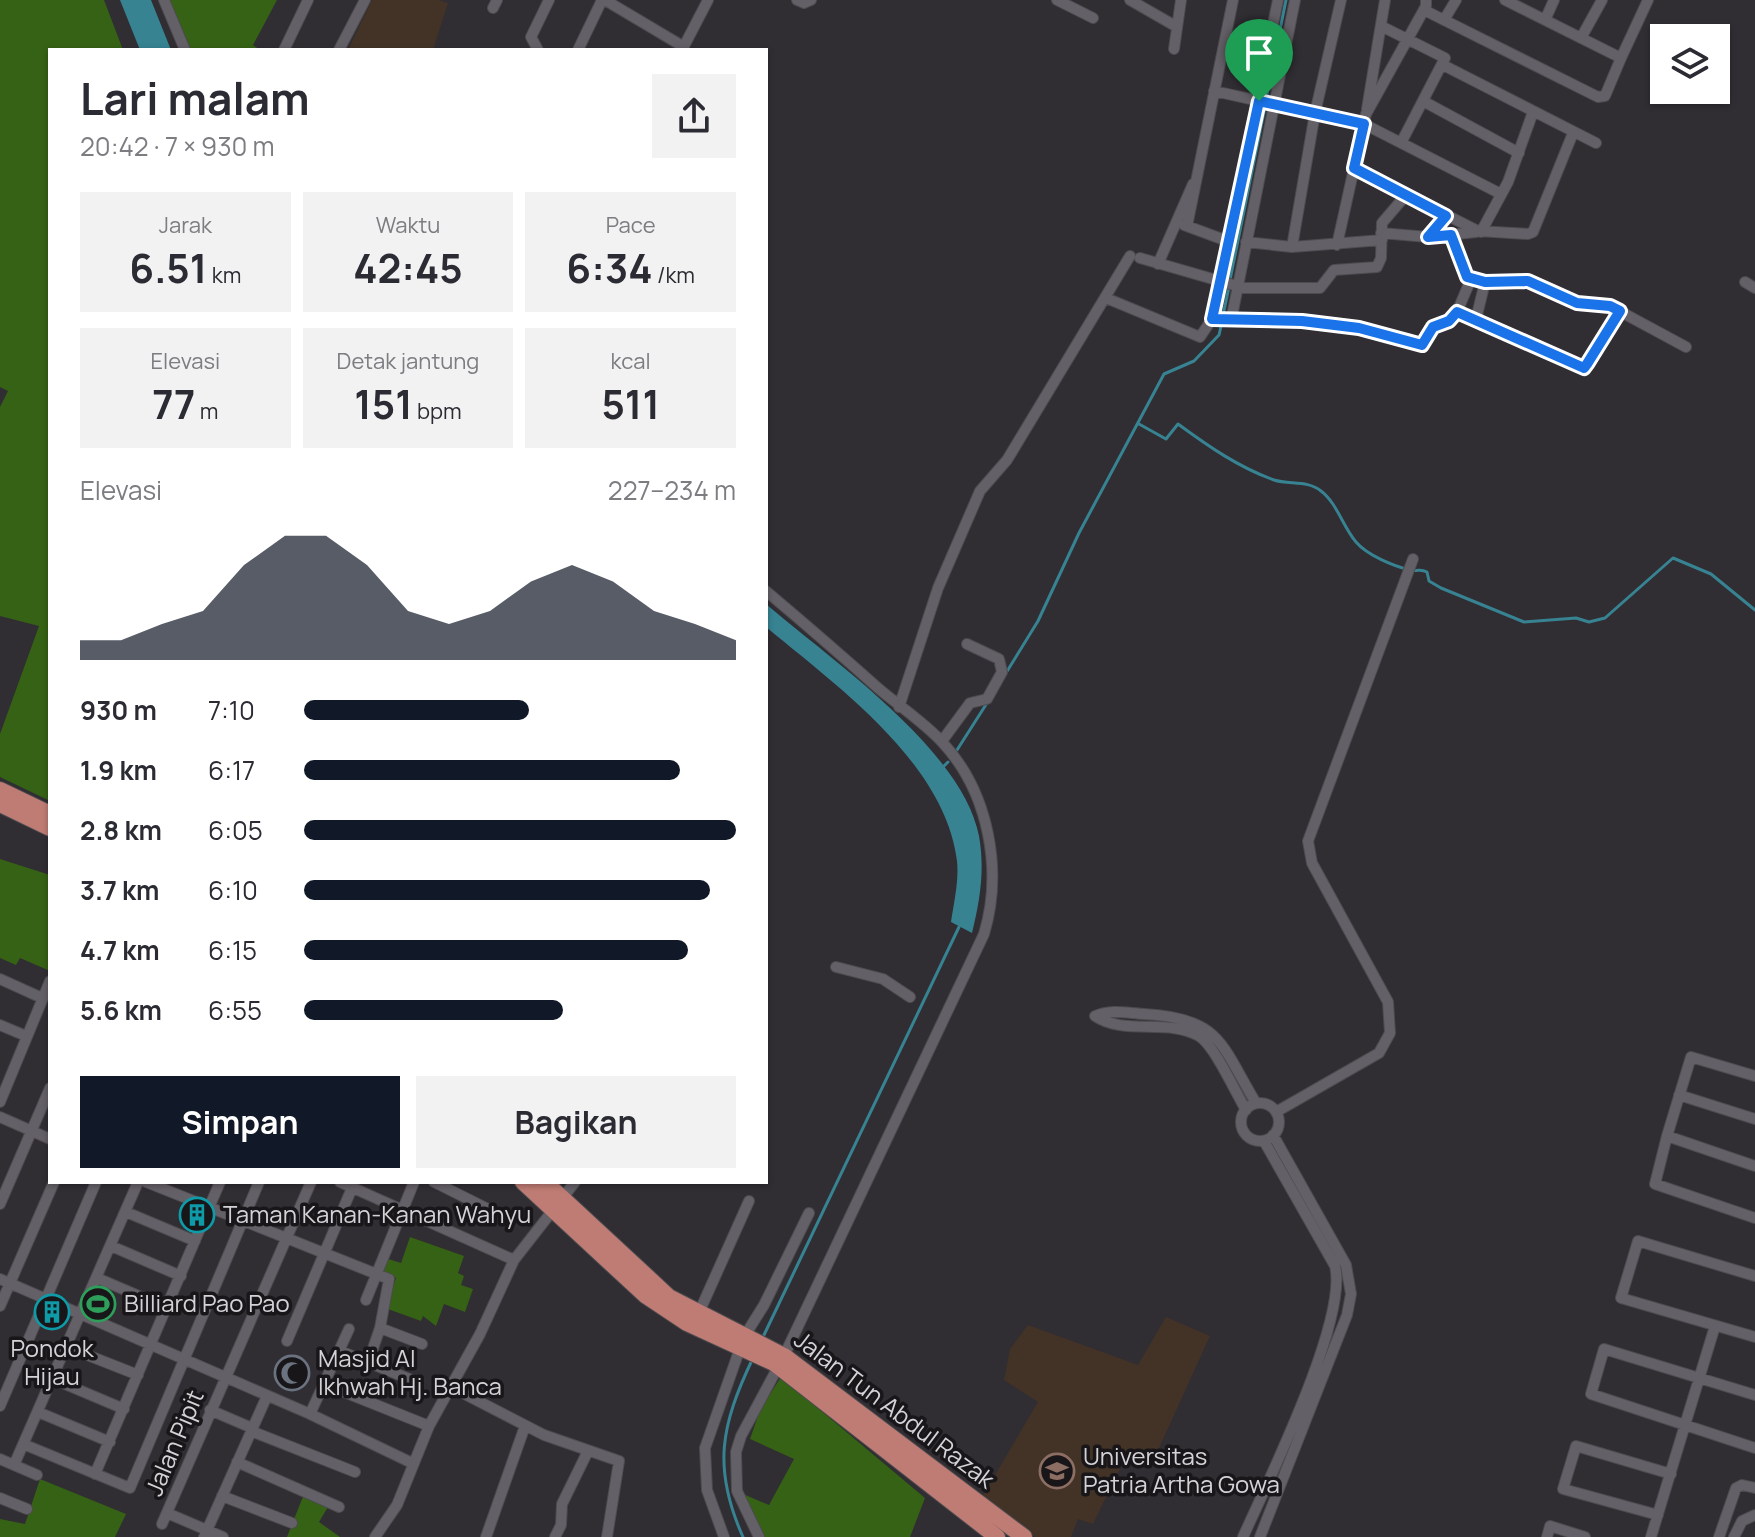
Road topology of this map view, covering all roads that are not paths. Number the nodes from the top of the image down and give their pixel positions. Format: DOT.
graph roads {
  1 [pos="164,0"];
  2 [pos="308,0"];
  3 [pos="549,0"];
  4 [pos="603,0"];
  5 [pos="708,0"];
  6 [pos="797,0"];
  7 [pos="811,0"];
  8 [pos="1057,0"];
  9 [pos="1181,0"];
  10 [pos="1233,0"];
  11 [pos="1278,0"];
  12 [pos="1295,0"];
  13 [pos="1341,0"];
  14 [pos="1385,0"];
  15 [pos="1456,0"];
  16 [pos="1505,0"];
  17 [pos="1554,0"];
  18 [pos="1602,0"];
  19 [pos="1648,0"];
  20 [pos="363,1"];
  21 [pos="1134,1"];
  22 [pos="1425,5"];
  23 [pos="1093,18"];
  24 [pos="1444,20"];
  25 [pos="1545,20"];
  26 [pos="1381,26"];
  27 [pos="1177,27"];
  28 [pos="1408,38"];
  29 [pos="1581,38"];
  30 [pos="184,48"];
  31 [pos="285,48"];
  32 [pos="340,48"];
  33 [pos="537,48"];
  34 [pos="579,48"];
  35 [pos="683,48"];
  36 [pos="1174,49"];
  37 [pos="1621,58"];
  38 [pos="1443,65"];
  39 [pos="1214,91"];
  40 [pos="1259,101"];
  41 [pos="1423,101"];
  42 [pos="1275,104"];
  43 [pos="1533,112"];
  44 [pos="1315,113"];
  45 [pos="1365,119"];
  46 [pos="1573,133"];
  47 [pos="1402,141"];
  48 [pos="1596,143"];
  49 [pos="1519,153"];
  50 [pos="1354,168"];
  51 [pos="1193,184"];
  52 [pos="1501,194"];
  53 [pos="1406,195"];
  54 [pos="1446,216"];
  55 [pos="1174,223"];
  56 [pos="1187,226"];
  57 [pos="1233,229"];
  58 [pos="1206,231"];
  59 [pos="1479,232"];
  60 [pos="1451,235"];
  61 [pos="1382,237"];
  62 [pos="1428,237"];
  63 [pos="1230,242"];
  64 [pos="1246,242"];
  65 [pos="1337,245"];
  66 [pos="1292,247"];
  67 [pos="1158,264"];
  68 [pos="1471,279"];
  69 [pos="1485,282"];
  70 [pos="1220,283"];
  71 [pos="1237,287"];
  72 [pos="1106,298"];
  73 [pos="1620,311"];
  74 [pos="1457,312"];
  75 [pos="1212,319"];
  76 [pos="1476,320"];
  77 [pos="1231,321"];
  78 [pos="1686,347"];
  79 [pos="1413,559"];
  80 [pos="768,593"];
  81 [pos="967,644"];
  82 [pos="899,707"];
  83 [pos="942,741"];
  84 [pos="0,790"];
  85 [pos="0,804"];
  86 [pos="48,813"];
  87 [pos="48,827"];
  88 [pos="836,967"];
  89 [pos="0,979"];
  90 [pos="48,985"];
  91 [pos="910,997"];
  92 [pos="42,998"];
  93 [pos="0,1025"];
  94 [pos="26,1036"];
  95 [pos="5,1072"];
  96 [pos="1755,1076"];
  97 [pos="48,1093"];
  98 [pos="1679,1095"];
  99 [pos="0,1102"];
  100 [pos="1256,1103"];
  101 [pos="1246,1110"];
  102 [pos="1276,1112"];
  103 [pos="0,1117"];
  104 [pos="1755,1119"];
  105 [pos="31,1131"];
  106 [pos="1667,1136"];
  107 [pos="48,1138"];
  108 [pos="1269,1138"];
  109 [pos="1755,1166"];
  110 [pos="53,1184"];
  111 [pos="95,1184"];
  112 [pos="137,1184"];
  113 [pos="151,1184"];
  114 [pos="219,1184"];
  115 [pos="258,1184"];
  116 [pos="310,1184"];
  117 [pos="344,1184"];
  118 [pos="413,1184"];
  119 [pos="438,1184"];
  120 [pos="526,1184"];
  121 [pos="546,1184"];
  122 [pos="574,1184"];
  123 [pos="352,1188"];
  124 [pos="749,1201"];
  125 [pos="0,1204"];
  126 [pos="560,1204"];
  127 [pos="209,1208"];
  128 [pos="486,1208"];
  129 [pos="401,1210"];
  130 [pos="126,1212"];
  131 [pos="809,1213"];
  132 [pos="1755,1218"];
  133 [pos="242,1221"];
  134 [pos="286,1237"];
  135 [pos="195,1241"];
  136 [pos="111,1246"];
  137 [pos="323,1254"];
  138 [pos="514,1260"];
  139 [pos="374,1275"];
  140 [pos="181,1276"];
  141 [pos="1755,1276"];
  142 [pos="97,1278"];
  143 [pos="5,1281"];
  144 [pos="46,1298"];
  145 [pos="366,1300"];
  146 [pos="0,1306"];
  147 [pos="167,1308"];
  148 [pos="81,1314"];
  149 [pos="696,1320"];
  150 [pos="1715,1326"];
  151 [pos="380,1328"];
  152 [pos="349,1329"];
  153 [pos="1755,1337"];
  154 [pos="287,1341"];
  155 [pos="152,1344"];
  156 [pos="422,1344"];
  157 [pos="744,1344"];
  158 [pos="67,1347"];
  159 [pos="340,1351"];
  160 [pos="184,1358"];
  161 [pos="779,1360"];
  162 [pos="368,1363"];
  163 [pos="138,1375"];
  164 [pos="224,1377"];
  165 [pos="53,1379"];
  166 [pos="1699,1379"];
  167 [pos="412,1380"];
  168 [pos="324,1384"];
  169 [pos="451,1387"];
  170 [pos="1755,1395"];
  171 [pos="267,1396"];
  172 [pos="0,1406"];
  173 [pos="124,1409"];
  174 [pos="210,1410"];
  175 [pos="38,1412"];
  176 [pos="310,1414"];
  177 [pos="1685,1425"];
  178 [pos="429,1426"];
  179 [pos="525,1426"];
  180 [pos="252,1430"];
  181 [pos="110,1442"];
  182 [pos="23,1444"];
  183 [pos="1755,1448"];
  184 [pos="588,1451"];
  185 [pos="0,1459"];
  186 [pos="237,1462"];
  187 [pos="412,1463"];
  188 [pos="14,1465"];
  189 [pos="355,1472"];
  190 [pos="95,1474"];
  191 [pos="1671,1474"];
  192 [pos="37,1475"];
  193 [pos="1755,1488"];
  194 [pos="222,1496"];
  195 [pos="0,1498"];
  196 [pos="339,1507"];
  197 [pos="27,1509"];
  198 [pos="167,1513"];
  199 [pos="1658,1515"];
  200 [pos="1755,1515"];
  201 [pos="292,1523"];
  202 [pos="162,1524"];
  203 [pos="982,1532"];
  204 [pos="205,1534"];
  205 [pos="223,1537"];
  206 [pos="375,1537"];
  207 [pos="486,1537"];
  208 [pos="555,1537"];
  209 [pos="607,1537"];
  210 [pos="724,1537"];
  211 [pos="759,1537"];
  212 [pos="997,1537"];
  213 [pos="1024,1537"];
  214 [pos="1243,1537"];
  215 [pos="1260,1537"];
  216 [pos="1547,1537"];
  217 [pos="1585,1537"];
  218 [pos="1651,1537"];
  219 [pos="1719,1537"];
  220 [pos="1734,1537"];
  1 -- 30 [label="street"];
  2 -- 31 [label="street"];
  3 -- 33 [label="street"];
  4 -- 34 [label="street"];
  4 -- 35 [label="street"];
  5 -- 35 [label="street"];
  6 -- 7 [label="street"];
  8 -- 23 [label="street"];
  9 -- 27 [label="street"];
  10 -- 39 [label="street"];
  11 -- 40 [label="street"];
  12 -- 42 [label="street"];
  13 -- 44 [label="street"];
  14 -- 26 [label="street"];
  15 -- 24 [label="street"];
  16 -- 25 [label="street"];
  17 -- 25 [label="street"];
  18 -- 29 [label="street"];
  19 -- 37 [label="street"];
  20 -- 32 [label="street"];
  21 -- 27 [label="street"];
  22 -- 24 [label="street"];
  22 -- 28 [label="street"];
  24 -- 37 [label="street"];
  25 -- 29 [label="street"];
  26 -- 28 [label="street"];
  26 -- 45 [label="street"];
  27 -- 36 [label="street"];
  28 -- 38 [label="street"];
  28 -- 45 [label="street"];
  29 -- 37 [label="street"];
  38 -- 41 [label="street"];
  38 -- 43 [label="street"];
  39 -- 40 [label="street"];
  39 -- 51 [label="street"];
  40 -- 42 [label="street"];
  40 -- 57 [label="street"];
  41 -- 47 [label="street"];
  41 -- 49 [label="street"];
  42 -- 44 [label="street"];
  42 -- 64 [label="street"];
  43 -- 46 [label="street"];
  43 -- 49 [label="street"];
  44 -- 45 [label="street"];
  44 -- 66 [label="street"];
  45 -- 47 [label="street"];
  45 -- 50 [label="street"];
  46 -- 48 [label="street"];
  46 -- 59 [label="street"];
  47 -- 52 [label="street"];
  49 -- 52 [label="street"];
  50 -- 53 [label="street"];
  50 -- 65 [label="street"];
  51 -- 55 [label="street"];
  51 -- 56 [label="street"];
  52 -- 59 [label="street"];
  53 -- 54 [label="street"];
  53 -- 61 [label="street"];
  54 -- 59 [label="street"];
  54 -- 62 [label="street"];
  55 -- 56 [label="street"];
  55 -- 67 [label="street"];
  56 -- 58 [label="street"];
  57 -- 58 [label="street"];
  57 -- 63 [label="street"];
  58 -- 63 [label="street"];
  59 -- 60 [label="street"];
  60 -- 62 [label="street"];
  60 -- 68 [label="street"];
  61 -- 62 [label="street"];
  61 -- 65 [label="street"];
  61 -- 71 [label="street"];
  63 -- 70 [label="street"];
  64 -- 66 [label="street"];
  64 -- 71 [label="street"];
  65 -- 66 [label="street"];
  67 -- 70 [label="street"];
  67 -- 72 [label="street"];
  68 -- 69 [label="street"];
  68 -- 74 [label="street"];
  69 -- 73 [label="street"];
  69 -- 76 [label="street"];
  70 -- 71 [label="street"];
  70 -- 75 [label="street"];
  71 -- 77 [label="street"];
  72 -- 75 [label="street"];
  72 -- 82 [label="street"];
  73 -- 76 [label="street"];
  73 -- 78 [label="street"];
  74 -- 76 [label="street"];
  74 -- 77 [label="street"];
  75 -- 77 [label="street"];
  79 -- 102 [label="street"];
  80 -- 82 [label="street"];
  81 -- 83 [label="street"];
  82 -- 83 [label="street"];
  83 -- 161 [label="street"];
  84 -- 86 [label="main road"];
  85 -- 87 [label="main road"];
  88 -- 91 [label="street"];
  89 -- 92 [label="street"];
  90 -- 92 [label="street"];
  92 -- 94 [label="street"];
  93 -- 94 [label="street"];
  94 -- 95 [label="street"];
  95 -- 99 [label="street"];
  96 -- 98 [label="street"];
  97 -- 105 [label="street"];
  98 -- 104 [label="street"];
  98 -- 106 [label="street"];
  100 -- 101 [label="street"];
  100 -- 101 [label="street"];
  100 -- 102 [label="street"];
  101 -- 108 [label="street"];
  102 -- 108 [label="street"];
  103 -- 105 [label="street"];
  105 -- 107 [label="street"];
  105 -- 125 [label="street"];
  106 -- 109 [label="street"];
  106 -- 132 [label="street"];
  108 -- 214 [label="street"];
  108 -- 215 [label="street"];
  110 -- 143 [label="street"];
  111 -- 144 [label="street"];
  112 -- 130 [label="street"];
  113 -- 127 [label="street"];
  114 -- 127 [label="street"];
  115 -- 133 [label="street"];
  116 -- 134 [label="street, Jalan Pipit"];
  117 -- 123 [label="street"];
  118 -- 129 [label="street"];
  119 -- 128 [label="street"];
  120 -- 126 [label="main road"];
  121 -- 126 [label="main road"];
  122 -- 126 [label="street"];
  123 -- 129 [label="street"];
  123 -- 137 [label="street"];
  124 -- 149 [label="street"];
  126 -- 138 [label="street"];
  126 -- 149 [label="main road"];
  127 -- 133 [label="street"];
  127 -- 135 [label="street"];
  129 -- 138 [label="street"];
  129 -- 139 [label="street"];
  130 -- 135 [label="street"];
  130 -- 136 [label="street"];
  131 -- 157 [label="street"];
  133 -- 134 [label="street"];
  133 -- 160 [label="street"];
  134 -- 137 [label="street"];
  134 -- 164 [label="street, Jalan Pipit"];
  135 -- 140 [label="street"];
  136 -- 140 [label="street"];
  136 -- 142 [label="street"];
  137 -- 139 [label="street"];
  137 -- 154 [label="street"];
  138 -- 169 [label="street"];
  139 -- 145 [label="street"];
  139 -- 151 [label="street"];
  140 -- 147 [label="street"];
  141 -- 150 [label="street"];
  142 -- 147 [label="street"];
  142 -- 148 [label="street"];
  143 -- 144 [label="street"];
  143 -- 146 [label="street"];
  144 -- 148 [label="street"];
  144 -- 172 [label="street"];
  147 -- 155 [label="street"];
  148 -- 155 [label="street"];
  148 -- 158 [label="street"];
  149 -- 157 [label="main road"];
  150 -- 153 [label="street"];
  150 -- 166 [label="street"];
  151 -- 156 [label="street"];
  151 -- 162 [label="street"];
  152 -- 159 [label="street"];
  155 -- 160 [label="street"];
  155 -- 163 [label="street"];
  157 -- 161 [label="main road"];
  157 -- 210 [label="street"];
  158 -- 163 [label="street"];
  158 -- 165 [label="street"];
  159 -- 162 [label="street"];
  159 -- 168 [label="street"];
  160 -- 164 [label="street"];
  160 -- 190 [label="street"];
  161 -- 203 [label="main road, Jalan Tun Abdul Razak"];
  161 -- 211 [label="street"];
  161 -- 213 [label="main road, Jalan Tun Abdul Razak"];
  162 -- 167 [label="street"];
  163 -- 173 [label="street"];
  164 -- 171 [label="street"];
  164 -- 174 [label="street, Jalan Pipit"];
  165 -- 173 [label="street"];
  165 -- 175 [label="street"];
  166 -- 170 [label="street"];
  166 -- 177 [label="street"];
  166 -- 177 [label="street"];
  168 -- 176 [label="street"];
  168 -- 178 [label="street"];
  169 -- 178 [label="street"];
  169 -- 179 [label="street"];
  171 -- 176 [label="street"];
  171 -- 180 [label="street"];
  173 -- 181 [label="street"];
  174 -- 180 [label="street"];
  174 -- 198 [label="street, Jalan Pipit"];
  175 -- 181 [label="street"];
  175 -- 182 [label="street"];
  176 -- 187 [label="street"];
  177 -- 183 [label="street"];
  177 -- 191 [label="street"];
  178 -- 187 [label="street"];
  179 -- 184 [label="street"];
  179 -- 207 [label="street"];
  180 -- 186 [label="street"];
  180 -- 189 [label="street"];
  181 -- 190 [label="street"];
  182 -- 188 [label="street"];
  182 -- 190 [label="street"];
  184 -- 208 [label="street"];
  184 -- 209 [label="street"];
  185 -- 188 [label="street"];
  186 -- 194 [label="street"];
  186 -- 196 [label="street"];
  187 -- 206 [label="street"];
  188 -- 192 [label="street"];
  191 -- 199 [label="street"];
  191 -- 199 [label="street"];
  193 -- 219 [label="street"];
  194 -- 201 [label="street"];
  194 -- 204 [label="street"];
  195 -- 197 [label="street"];
  198 -- 202 [label="street, Jalan Pipit"];
  198 -- 204 [label="street"];
  199 -- 218 [label="street"];
  200 -- 220 [label="street"];
  203 -- 212 [label="main road, Jalan Tun Abdul Razak"];
  204 -- 205 [label="street"];
  216 -- 217 [label="street"];
}
